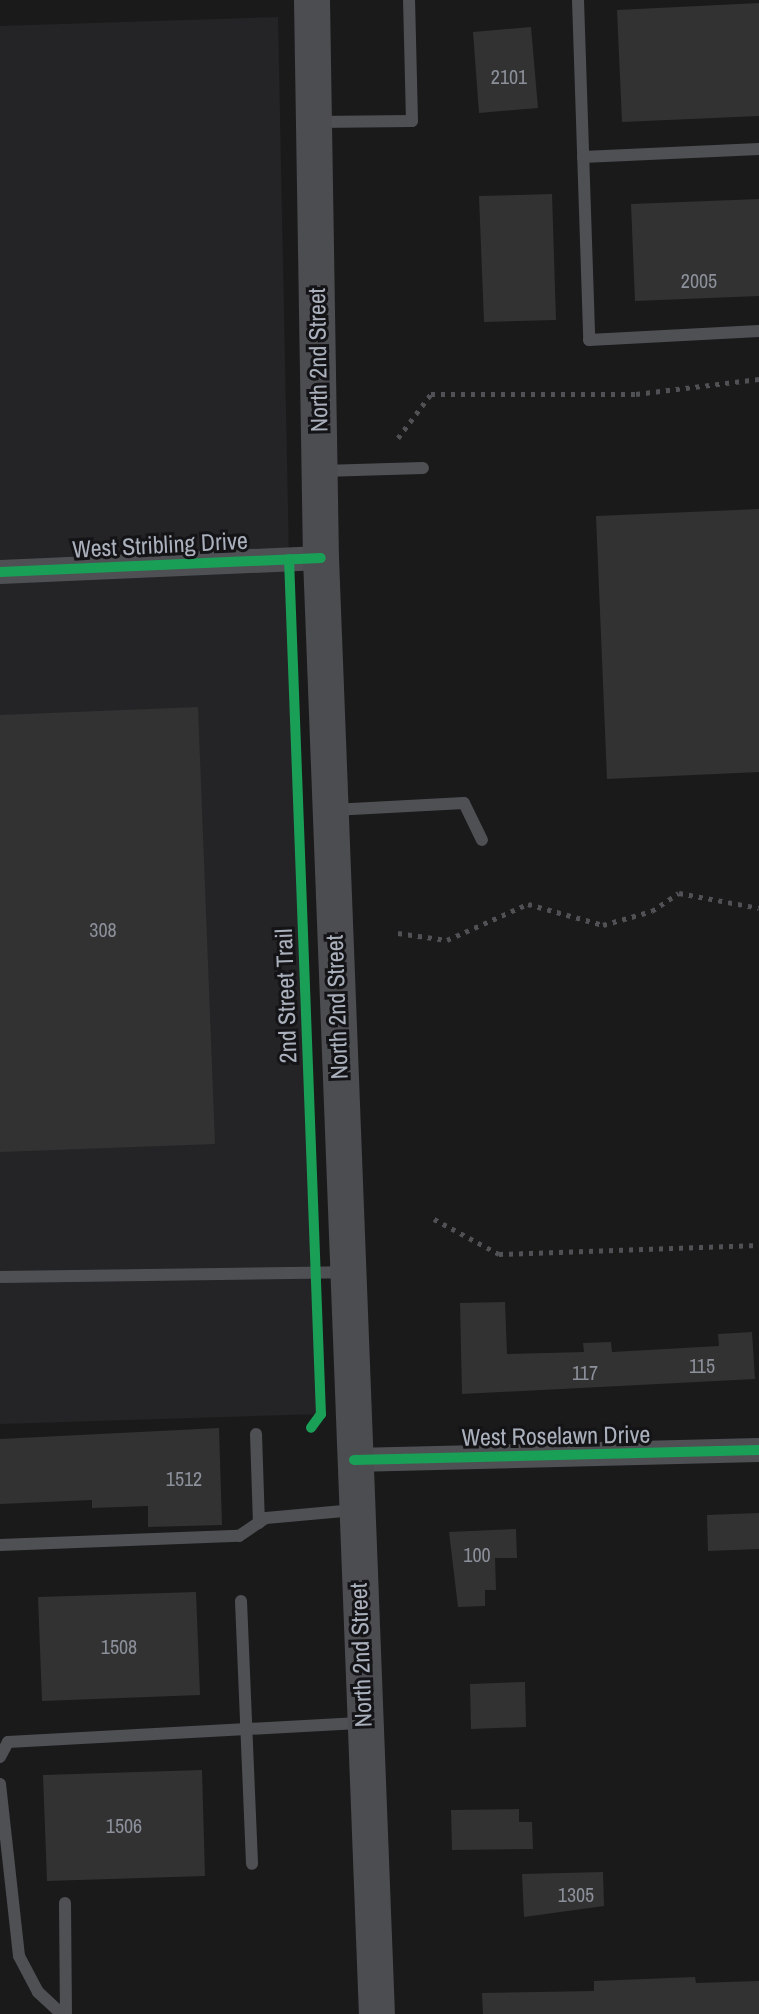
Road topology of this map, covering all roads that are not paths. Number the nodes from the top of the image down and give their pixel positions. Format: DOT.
graph roads {
  1 [pos="312,0"];
  2 [pos="409,0"];
  3 [pos="578,0"];
  4 [pos="314,122"];
  5 [pos="759,149"];
  6 [pos="583,157"];
  7 [pos="759,331"];
  8 [pos="423,468"];
  9 [pos="319,471"];
  10 [pos="321,558"];
  11 [pos="0,572"];
  12 [pos="330,811"];
  13 [pos="482,840"];
  14 [pos="347,1272"];
  15 [pos="0,1277"];
  16 [pos="256,1434"];
  17 [pos="759,1450"];
  18 [pos="354,1460"];
  19 [pos="355,1510"];
  20 [pos="259,1523"];
  21 [pos="0,1545"];
  22 [pos="241,1601"];
  23 [pos="363,1723"];
  24 [pos="245,1730"];
  25 [pos="4,1739"];
  26 [pos="0,1757"];
  27 [pos="0,1784"];
  28 [pos="252,1864"];
  29 [pos="65,1903"];
  30 [pos="64,2014"];
  31 [pos="377,2014"];
  1 -- 4 [label="main road, North 2nd Street"];
  2 -- 4 [label="lane"];
  3 -- 6 [label="lane"];
  4 -- 9 [label="main road, North 2nd Street"];
  5 -- 6 [label="lane"];
  6 -- 7 [label="lane"];
  8 -- 9 [label="lane"];
  9 -- 10 [label="main road, North 2nd Street"];
  10 -- 11 [label="street, West Stribling Drive"];
  10 -- 12 [label="main road, North 2nd Street"];
  12 -- 13 [label="lane"];
  12 -- 14 [label="main road, North 2nd Street"];
  14 -- 15 [label="lane"];
  14 -- 18 [label="main road, North 2nd Street"];
  16 -- 20 [label="lane"];
  17 -- 18 [label="street, West Roselawn Drive"];
  18 -- 19 [label="main road, North 2nd Street"];
  19 -- 20 [label="lane"];
  19 -- 23 [label="main road, North 2nd Street"];
  20 -- 21 [label="lane"];
  22 -- 24 [label="lane"];
  23 -- 24 [label="lane"];
  23 -- 31 [label="main road, North 2nd Street"];
  24 -- 25 [label="lane"];
  24 -- 28 [label="lane"];
  25 -- 26 [label="lane"];
  27 -- 30 [label="lane"];
  29 -- 30 [label="lane"];
}
